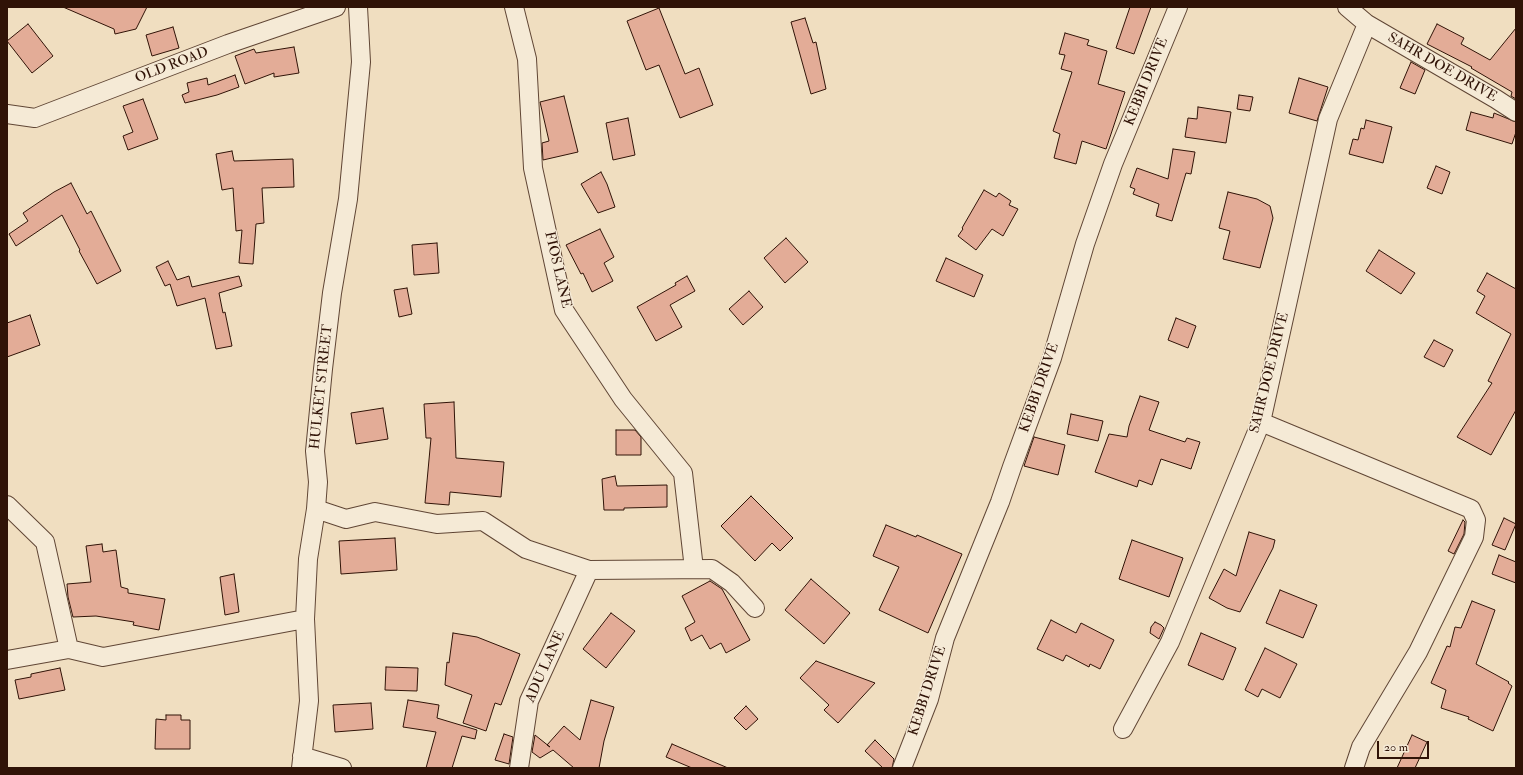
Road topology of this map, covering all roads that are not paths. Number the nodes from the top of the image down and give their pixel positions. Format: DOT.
graph roads {
  1 [pos="336,7"];
  2 [pos="358,7"];
  3 [pos="514,7"];
  4 [pos="1178,7"];
  5 [pos="1347,7"];
  6 [pos="1367,24"];
  7 [pos="1516,112"];
  8 [pos="7,114"];
  9 [pos="1261,422"];
  10 [pos="7,506"];
  11 [pos="316,509"];
  12 [pos="694,569"];
  13 [pos="589,570"];
  14 [pos="755,608"];
  15 [pos="305,619"];
  16 [pos="69,649"];
  17 [pos="7,660"];
  18 [pos="1123,729"];
  19 [pos="302,762"];
  20 [pos="342,768"];
  21 [pos="519,768"];
  22 [pos="902,768"];
  23 [pos="1354,768"];
  1 -- 8 [label="street, OLD ROAD"];
  2 -- 11 [label="street, HULKET STREET"];
  3 -- 12 [label="street, FIOS LANE"];
  4 -- 22 [label="street, KEBBI DRIVE"];
  5 -- 6 [label="street, SAHR DOE DRIVE"];
  6 -- 7 [label="street, SAHR DOE DRIVE"];
  6 -- 9 [label="street, SAHR DOE DRIVE"];
  9 -- 18 [label="street, SAHR DOE DRIVE"];
  9 -- 23 [label="street"];
  10 -- 16 [label="street"];
  11 -- 13 [label="street"];
  11 -- 15 [label="street, HULKET STREET"];
  12 -- 13 [label="street"];
  12 -- 14 [label="street"];
  13 -- 21 [label="street, ADU LANE"];
  15 -- 16 [label="street"];
  15 -- 19 [label="street, HULKET STREET"];
  16 -- 17 [label="street"];
  19 -- 20 [label="street"];
}
